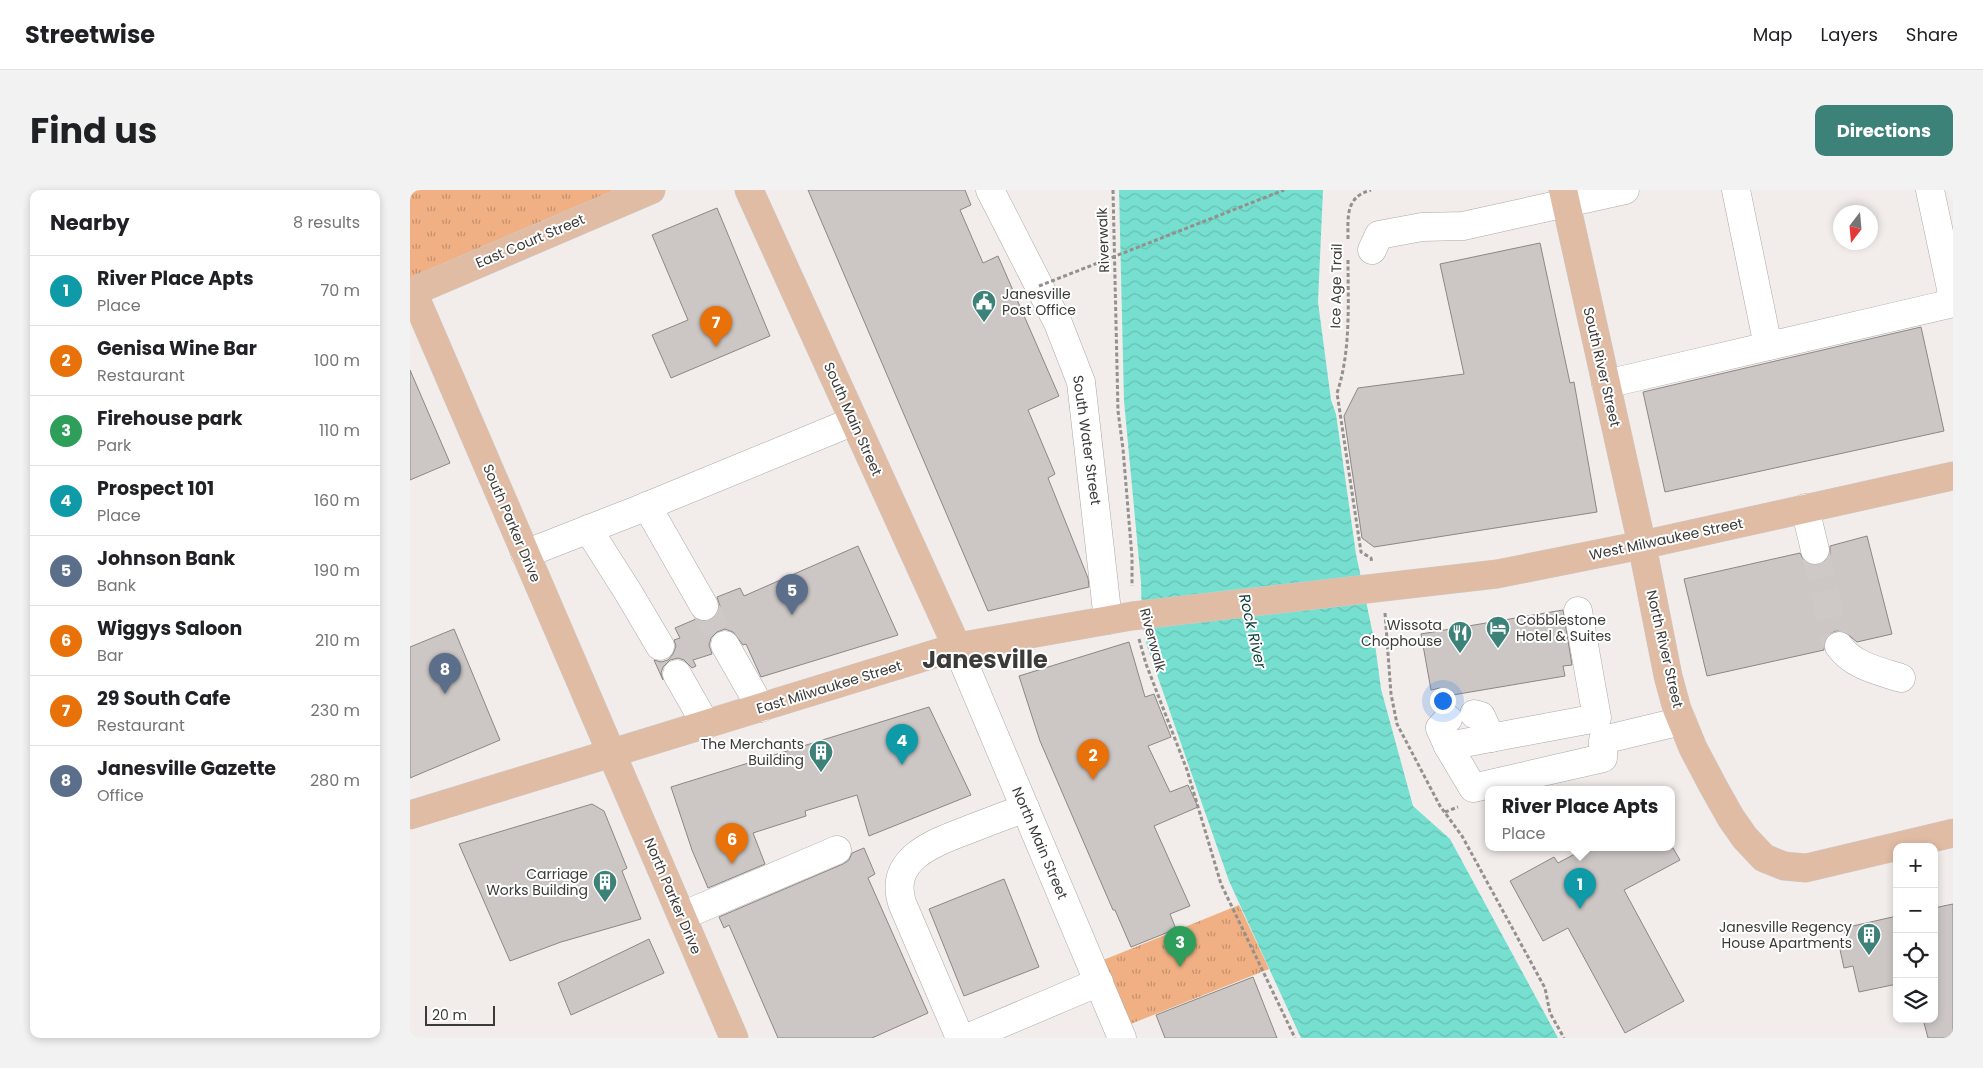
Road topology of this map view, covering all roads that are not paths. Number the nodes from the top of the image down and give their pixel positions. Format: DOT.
graph roads {
  1 [pos="651,190"];
  2 [pos="750,190"];
  3 [pos="990,190"];
  4 [pos="1625,190"];
  5 [pos="1736,190"];
  6 [pos="1930,190"];
  7 [pos="1564,197"];
  8 [pos="1356,250"];
  9 [pos="412,292"];
  10 [pos="1953,298"];
  11 [pos="1953,303"];
  12 [pos="1768,346"];
  13 [pos="1606,384"];
  14 [pos="854,421"];
  15 [pos="1953,476"];
  16 [pos="647,506"];
  17 [pos="1804,508"];
  18 [pos="588,530"];
  19 [pos="1642,545"];
  20 [pos="1814,550"];
  21 [pos="525,554"];
  22 [pos="1377,588"];
  23 [pos="704,606"];
  24 [pos="1578,611"];
  25 [pos="1127,617"];
  26 [pos="725,645"];
  27 [pos="660,646"];
  28 [pos="1839,646"];
  29 [pos="957,647"];
  30 [pos="677,674"];
  31 [pos="1901,678"];
  32 [pos="761,708"];
  33 [pos="1682,721"];
  34 [pos="706,725"];
  35 [pos="1600,729"];
  36 [pos="1491,738"];
  37 [pos="1448,746"];
  38 [pos="612,754"];
  39 [pos="1025,808"];
  40 [pos="410,816"];
  41 [pos="1953,833"];
  42 [pos="837,850"];
  43 [pos="682,916"];
  44 [pos="1099,982"];
  45 [pos="734,1038"];
  46 [pos="960,1038"];
  47 [pos="967,1038"];
  48 [pos="1122,1038"];
  1 -- 9 [label="main road, East Court Street"];
  2 -- 14 [label="main road, South Main Street"];
  3 -- 25 [label="street, South Water Street"];
  4 -- 7 [label="street"];
  5 -- 12 [label="street"];
  6 -- 10 [label="street"];
  7 -- 8 [label="street"];
  7 -- 13 [label="main road, South River Street"];
  9 -- 21 [label="main road, South Parker Drive"];
  11 -- 12 [label="street"];
  12 -- 13 [label="street"];
  13 -- 19 [label="main road, South River Street"];
  14 -- 16 [label="street"];
  14 -- 29 [label="main road, South Main Street"];
  15 -- 17 [label="main road, West Milwaukee Street"];
  16 -- 18 [label="street"];
  16 -- 23 [label="street"];
  17 -- 19 [label="main road, West Milwaukee Street"];
  17 -- 20 [label="street"];
  18 -- 21 [label="street"];
  18 -- 27 [label="street"];
  19 -- 22 [label="main road, West Milwaukee Street"];
  19 -- 33 [label="main road, North River Street"];
  21 -- 38 [label="main road, South Parker Drive"];
  22 -- 25 [label="main road, East Milwaukee Street"];
  24 -- 35 [label="street"];
  25 -- 29 [label="main road, East Milwaukee Street"];
  26 -- 32 [label="street"];
  28 -- 31 [label="street"];
  29 -- 32 [label="main road, East Milwaukee Street"];
  29 -- 39 [label="street, North Main Street"];
  30 -- 34 [label="street"];
  32 -- 34 [label="main road, East Milwaukee Street"];
  33 -- 35 [label="street"];
  33 -- 41 [label="main road, North River Street"];
  34 -- 38 [label="main road, East Milwaukee Street"];
  35 -- 36 [label="street"];
  35 -- 37 [label="street"];
  36 -- 37 [label="street"];
  36 -- 37 [label="street"];
  38 -- 40 [label="main road, East Milwaukee Street"];
  38 -- 43 [label="main road, North Parker Drive"];
  39 -- 44 [label="street, North Main Street"];
  39 -- 46 [label="street"];
  42 -- 43 [label="street"];
  43 -- 45 [label="main road, North Parker Drive"];
  44 -- 47 [label="street"];
  44 -- 48 [label="street, North Main Street"];
}
